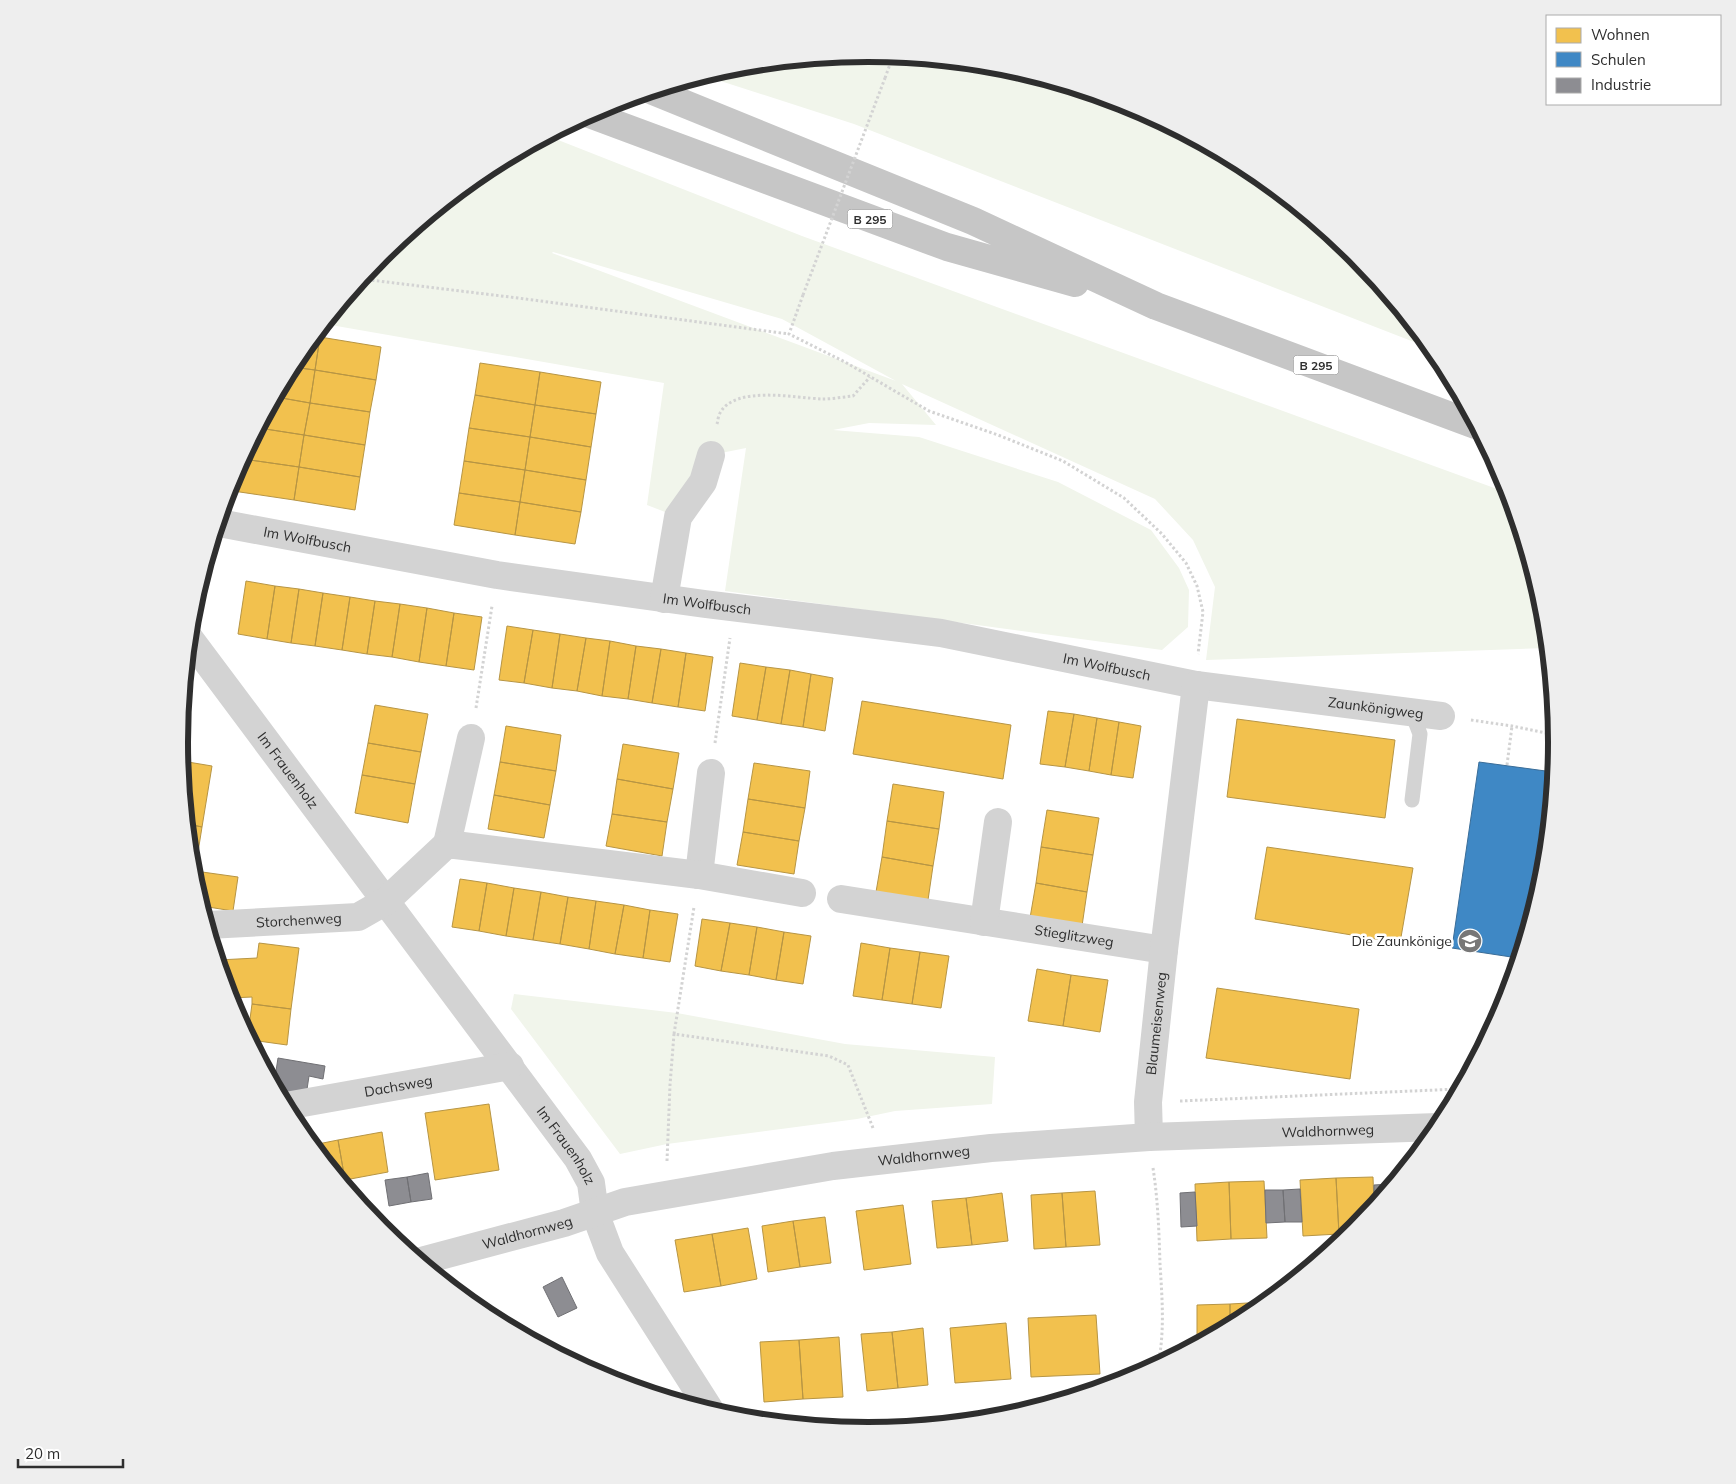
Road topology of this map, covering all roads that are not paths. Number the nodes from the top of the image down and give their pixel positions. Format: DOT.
graph roads {
  1 [pos="661,95"];
  2 [pos="600,118"];
  3 [pos="1156,306"];
  4 [pos="1467,422"];
  5 [pos="711,455"];
  6 [pos="225,523"];
  7 [pos="664,599"];
  8 [pos="195,647"];
  9 [pos="1196,685"];
  10 [pos="1412,713"];
  11 [pos="1441,716"];
  12 [pos="471,738"];
  13 [pos="711,773"];
  14 [pos="1412,800"];
  15 [pos="998,822"];
  16 [pos="448,844"];
  17 [pos="699,875"];
  18 [pos="802,893"];
  19 [pos="841,899"];
  20 [pos="386,901"];
  21 [pos="984,922"];
  22 [pos="214,925"];
  23 [pos="1164,950"];
  24 [pos="510,1066"];
  25 [pos="294,1105"];
  26 [pos="1428,1127"];
  27 [pos="1149,1137"];
  28 [pos="595,1213"];
  29 [pos="428,1260"];
  30 [pos="704,1401"];
  1 -- 3 [label="main road, B 295"];
  2 -- 3 [label="main road, B 295"];
  3 -- 4 [label="main road, B 295"];
  5 -- 7 [label="street"];
  6 -- 7 [label="street, Im Wolfbusch"];
  7 -- 9 [label="street, Im Wolfbusch"];
  8 -- 20 [label="street, Im Frauenholz"];
  9 -- 10 [label="street, Zaunkönigweg"];
  9 -- 23 [label="street, Blaumeisenweg"];
  10 -- 11 [label="street, Zaunkönigweg"];
  10 -- 14 [label="lane"];
  12 -- 16 [label="street"];
  13 -- 17 [label="street"];
  15 -- 21 [label="street"];
  16 -- 17 [label="street"];
  16 -- 20 [label="street"];
  17 -- 18 [label="street"];
  19 -- 21 [label="street, Stieglitzweg"];
  20 -- 22 [label="street, Storchenweg"];
  20 -- 24 [label="street, Im Frauenholz"];
  21 -- 23 [label="street, Stieglitzweg"];
  23 -- 27 [label="street, Blaumeisenweg"];
  24 -- 25 [label="street, Dachsweg"];
  24 -- 28 [label="street, Im Frauenholz"];
  26 -- 27 [label="street, Waldhornweg"];
  27 -- 28 [label="street, Waldhornweg"];
  28 -- 29 [label="street, Waldhornweg"];
  28 -- 30 [label="street, Im Frauenholz"];
}
